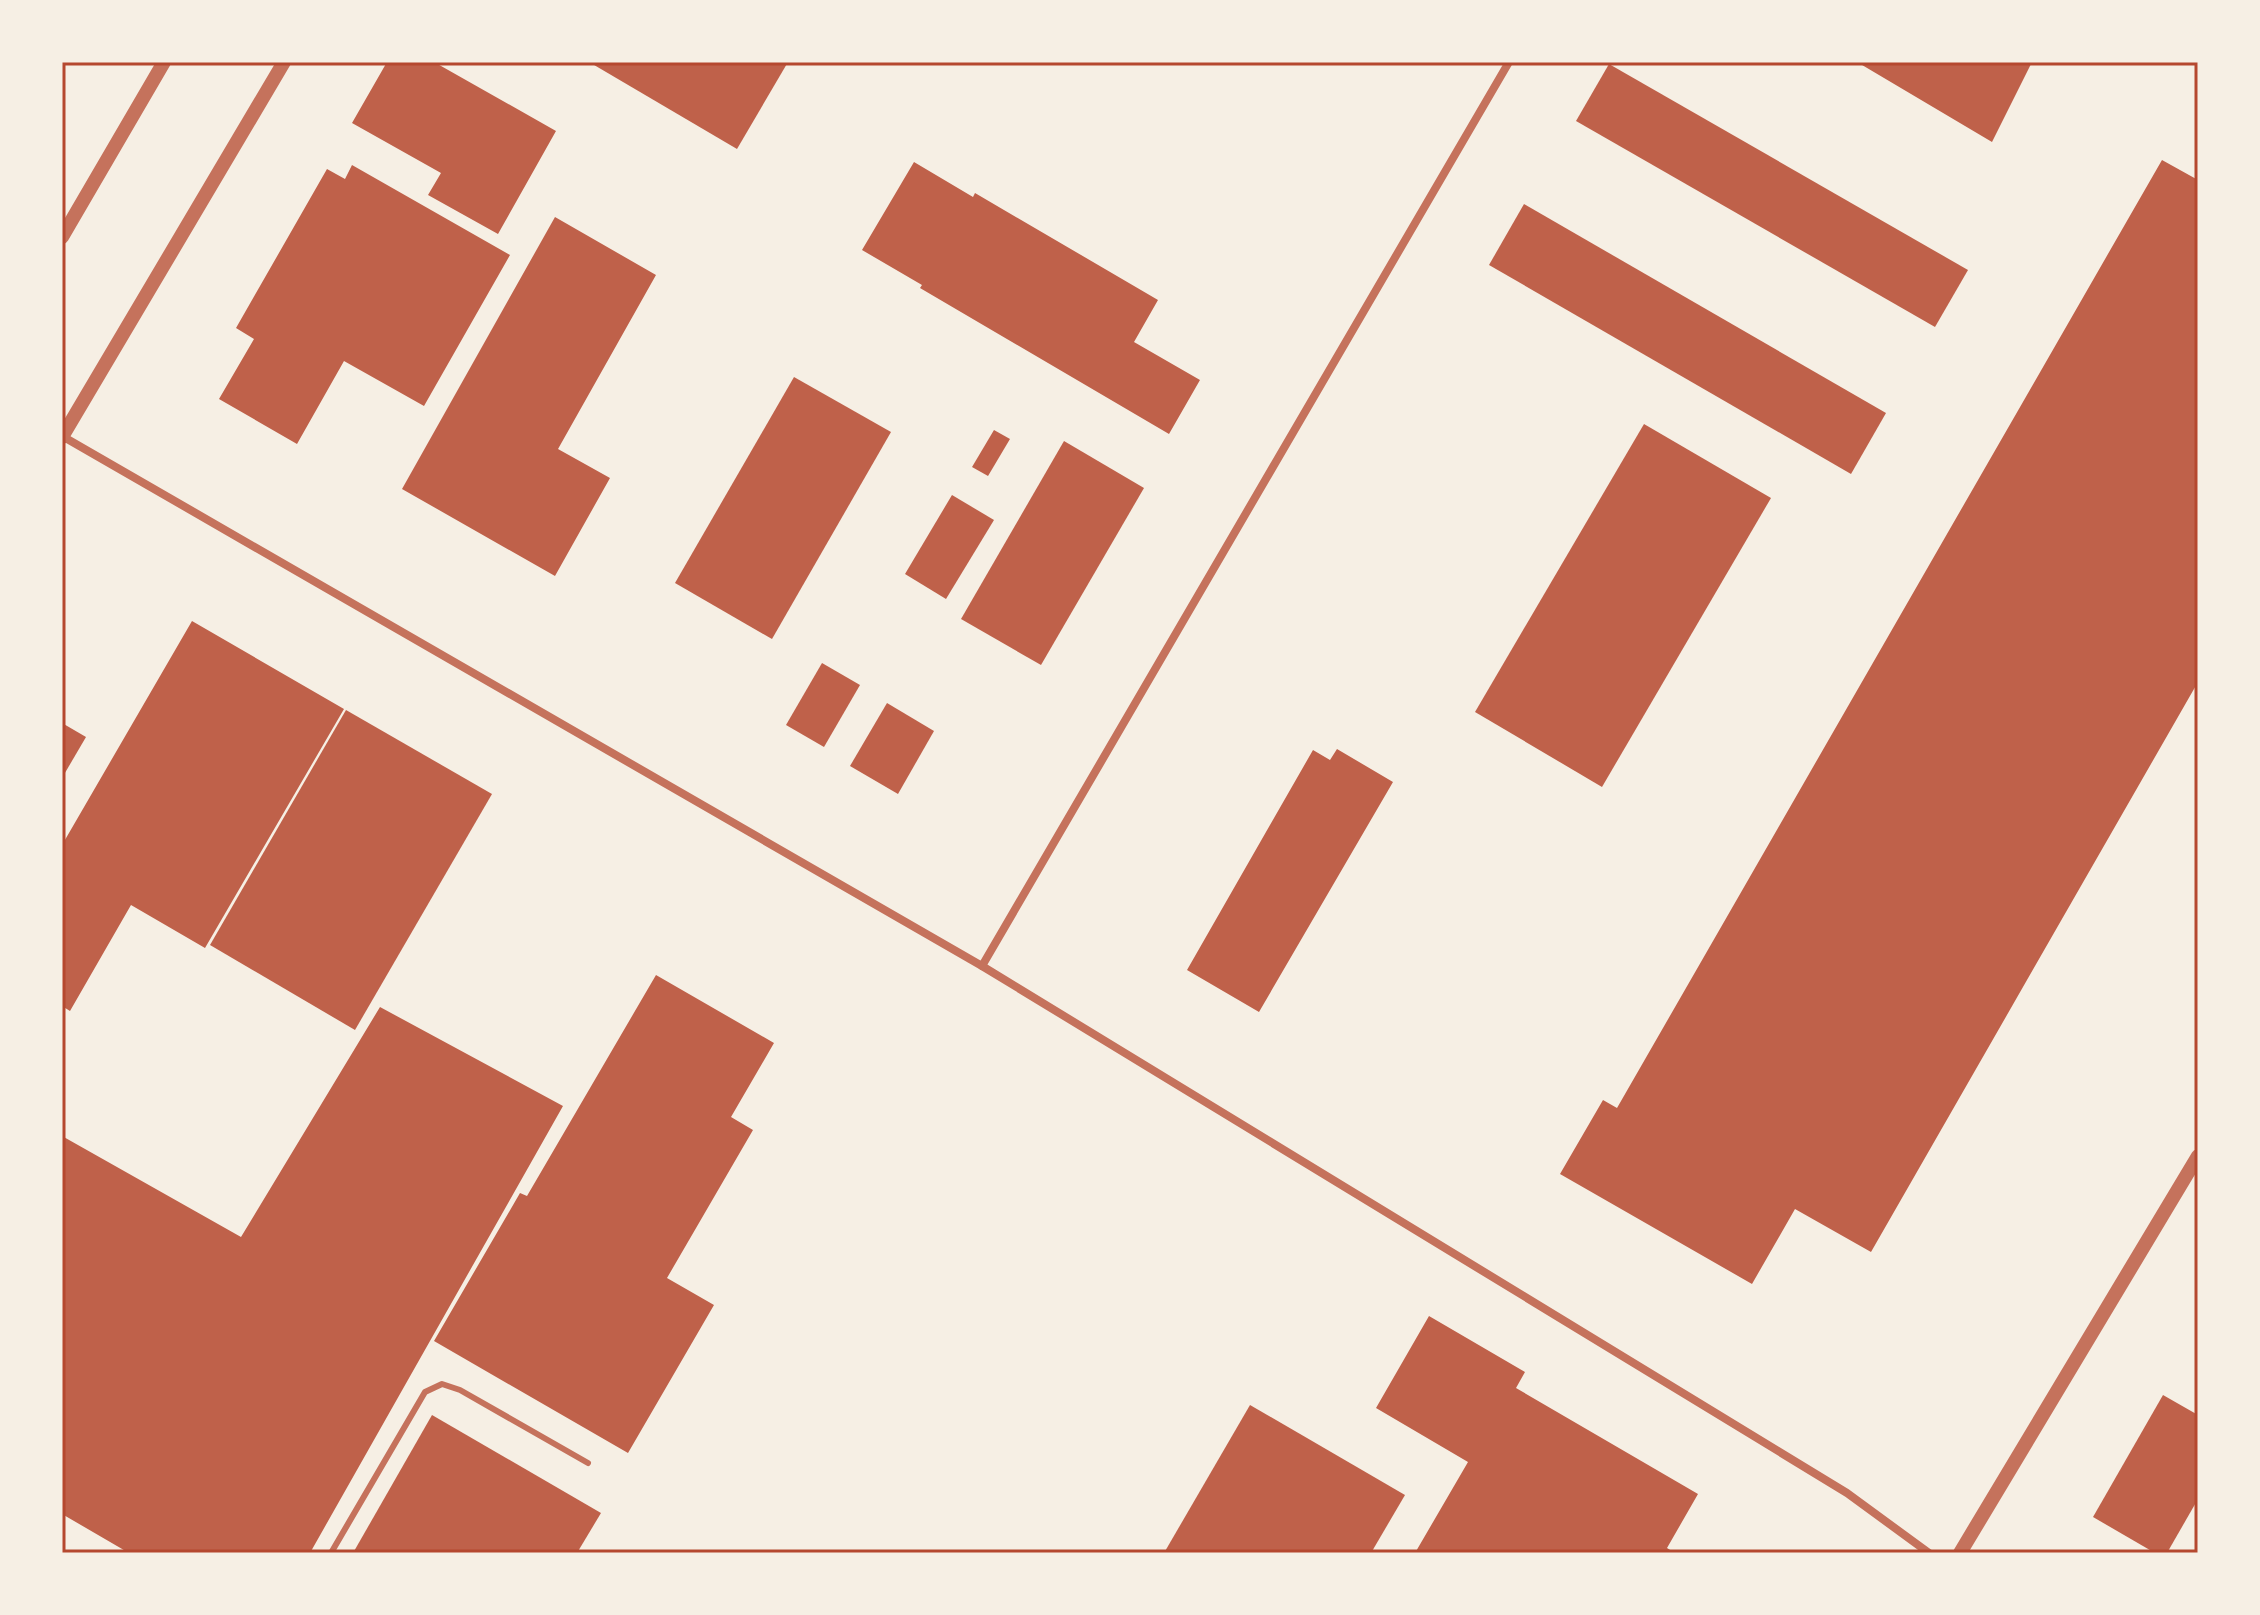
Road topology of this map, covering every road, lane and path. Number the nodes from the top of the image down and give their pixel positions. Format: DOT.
graph roads {
  1 [pos="164,62"];
  2 [pos="284,62"];
  3 [pos="1509,62"];
  4 [pos="62,237"];
  5 [pos="62,436"];
  6 [pos="982,966"];
  7 [pos="2198,1156"];
  8 [pos="588,1463"];
  9 [pos="331,1553"];
  10 [pos="1929,1553"];
  11 [pos="1960,1553"];
  1 -- 4 [label="street"];
  2 -- 5 [label="street"];
  3 -- 6 [label="street"];
  5 -- 6 [label="street"];
  6 -- 10 [label="street"];
  7 -- 11 [label="street"];
  8 -- 9 [label="lane"];
}
